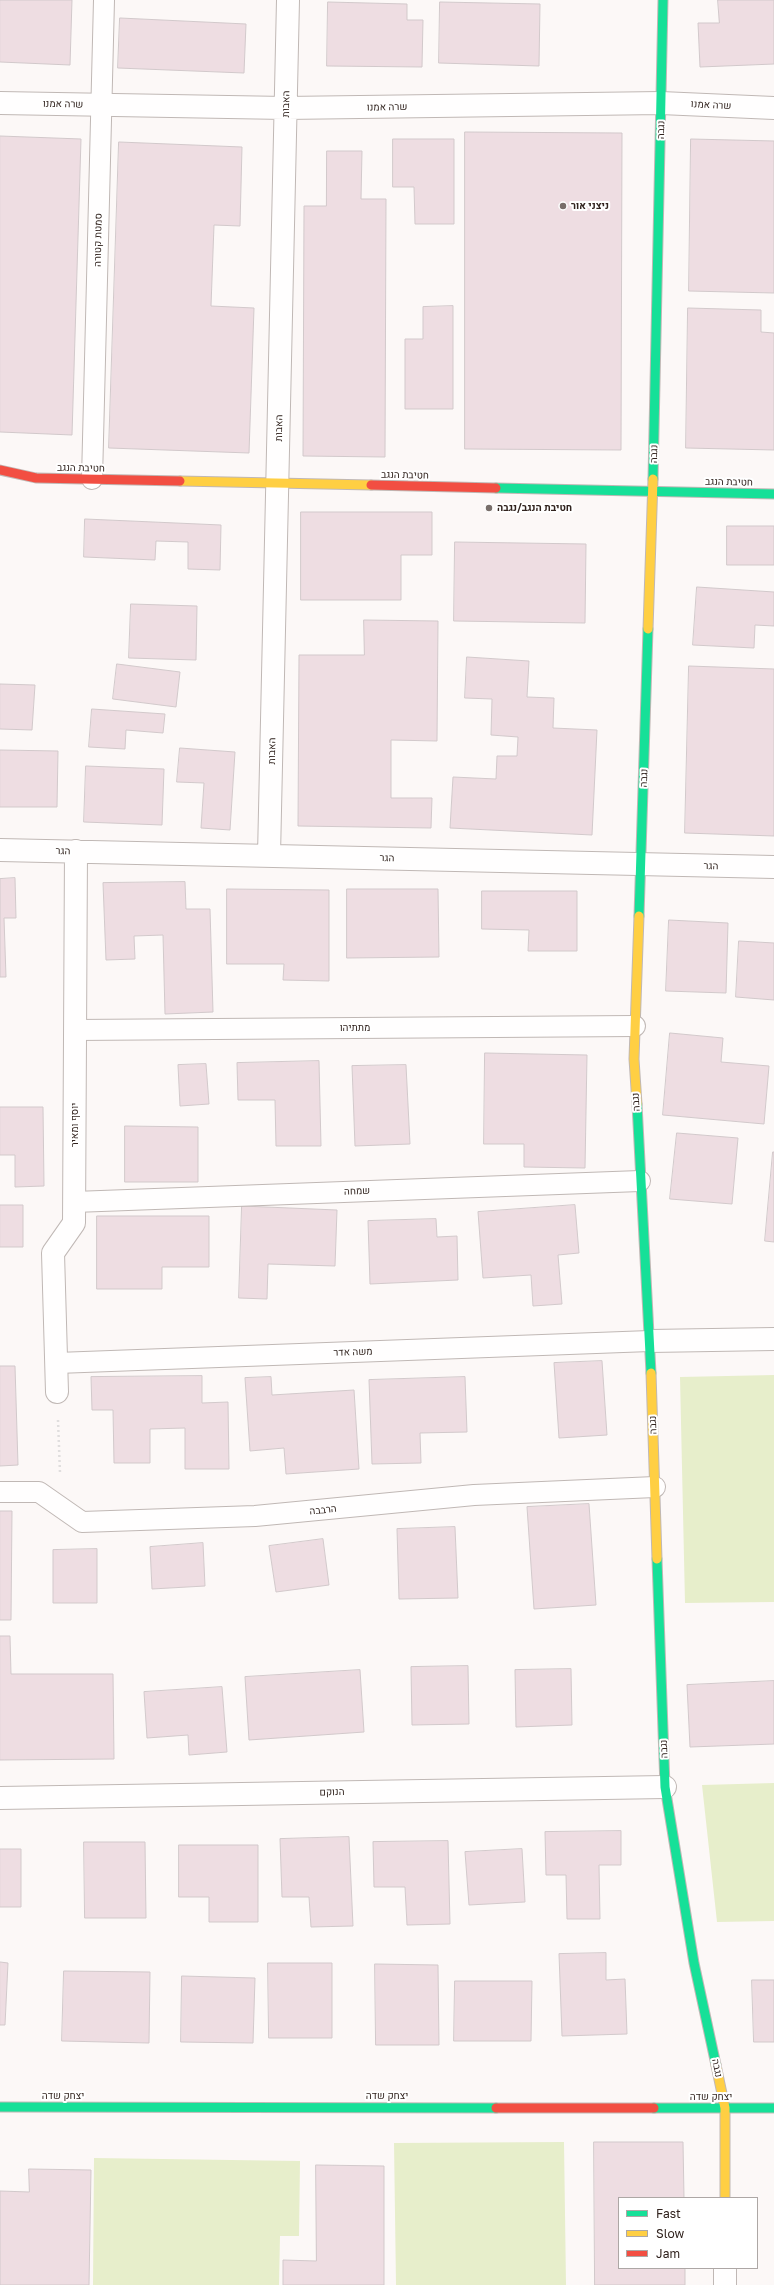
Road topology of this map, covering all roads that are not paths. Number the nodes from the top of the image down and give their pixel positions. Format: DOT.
graph roads {
  1 [pos="104,0"];
  2 [pos="288,0"];
  3 [pos="663,0"];
  4 [pos="0,103"];
  5 [pos="661,103"];
  6 [pos="102,104"];
  7 [pos="285,108"];
  8 [pos="774,108"];
  9 [pos="0,470"];
  10 [pos="36,478"];
  11 [pos="92,479"];
  12 [pos="14,482"];
  13 [pos="278,483"];
  14 [pos="653,491"];
  15 [pos="774,494"];
  16 [pos="0,850"];
  17 [pos="76,851"];
  18 [pos="269,855"];
  19 [pos="641,865"];
  20 [pos="774,867"];
  21 [pos="635,1026"];
  22 [pos="75,1030"];
  23 [pos="640,1181"];
  24 [pos="74,1202"];
  25 [pos="774,1339"];
  26 [pos="650,1341"];
  27 [pos="56,1363"];
  28 [pos="57,1392"];
  29 [pos="655,1487"];
  30 [pos="0,1492"];
  31 [pos="665,1787"];
  32 [pos="0,1798"];
  33 [pos="0,2107"];
  34 [pos="725,2108"];
  35 [pos="774,2108"];
  36 [pos="725,2197"];
  37 [pos="725,2269"];
  38 [pos="725,2285"];
  1 -- 6 [label="lane, סמטת קטורה"];
  2 -- 7 [label="street, האבות"];
  3 -- 5 [label="street, נגבה"];
  4 -- 6 [label="street, שרה אמנו"];
  5 -- 7 [label="street, שרה אמנו"];
  5 -- 8 [label="street, שרה אמנו"];
  5 -- 14 [label="street, נגבה"];
  6 -- 7 [label="street, שרה אמנו"];
  6 -- 11 [label="lane, סמטת קטורה"];
  7 -- 13 [label="street, האבות"];
  9 -- 10 [label="street, חטיבת הנגב"];
  10 -- 11 [label="street, חטיבת הנגב"];
  10 -- 12 [label="street, חטיבת הנגב"];
  11 -- 13 [label="street, חטיבת הנגב"];
  13 -- 14 [label="street, חטיבת הנגב"];
  13 -- 18 [label="street, האבות"];
  14 -- 15 [label="street, חטיבת הנגב"];
  14 -- 19 [label="street, נגבה"];
  16 -- 17 [label="street, הגר"];
  17 -- 18 [label="street, הגר"];
  17 -- 22 [label="street, יוסף ומאיר"];
  18 -- 19 [label="street, הגר"];
  19 -- 20 [label="street, הגר"];
  19 -- 21 [label="street, נגבה"];
  21 -- 22 [label="lane, מתתיהו"];
  21 -- 23 [label="street, נגבה"];
  22 -- 24 [label="street, יוסף ומאיר"];
  23 -- 24 [label="lane, שמחה"];
  23 -- 26 [label="street, נגבה"];
  24 -- 27 [label="street, יוסף ומאיר"];
  25 -- 26 [label="street"];
  26 -- 27 [label="lane, משה אדר"];
  26 -- 29 [label="street, נגבה"];
  27 -- 28 [label="street, יוסף ומאיר"];
  29 -- 30 [label="lane, הרבבה"];
  29 -- 31 [label="street, נגבה"];
  31 -- 32 [label="street, הנוקם"];
  31 -- 34 [label="street, נגבה"];
  33 -- 34 [label="street, יצחק שדה"];
  34 -- 35 [label="street, יצחק שדה"];
  34 -- 36 [label="street, נגבה"];
  37 -- 38 [label="street"];
}
